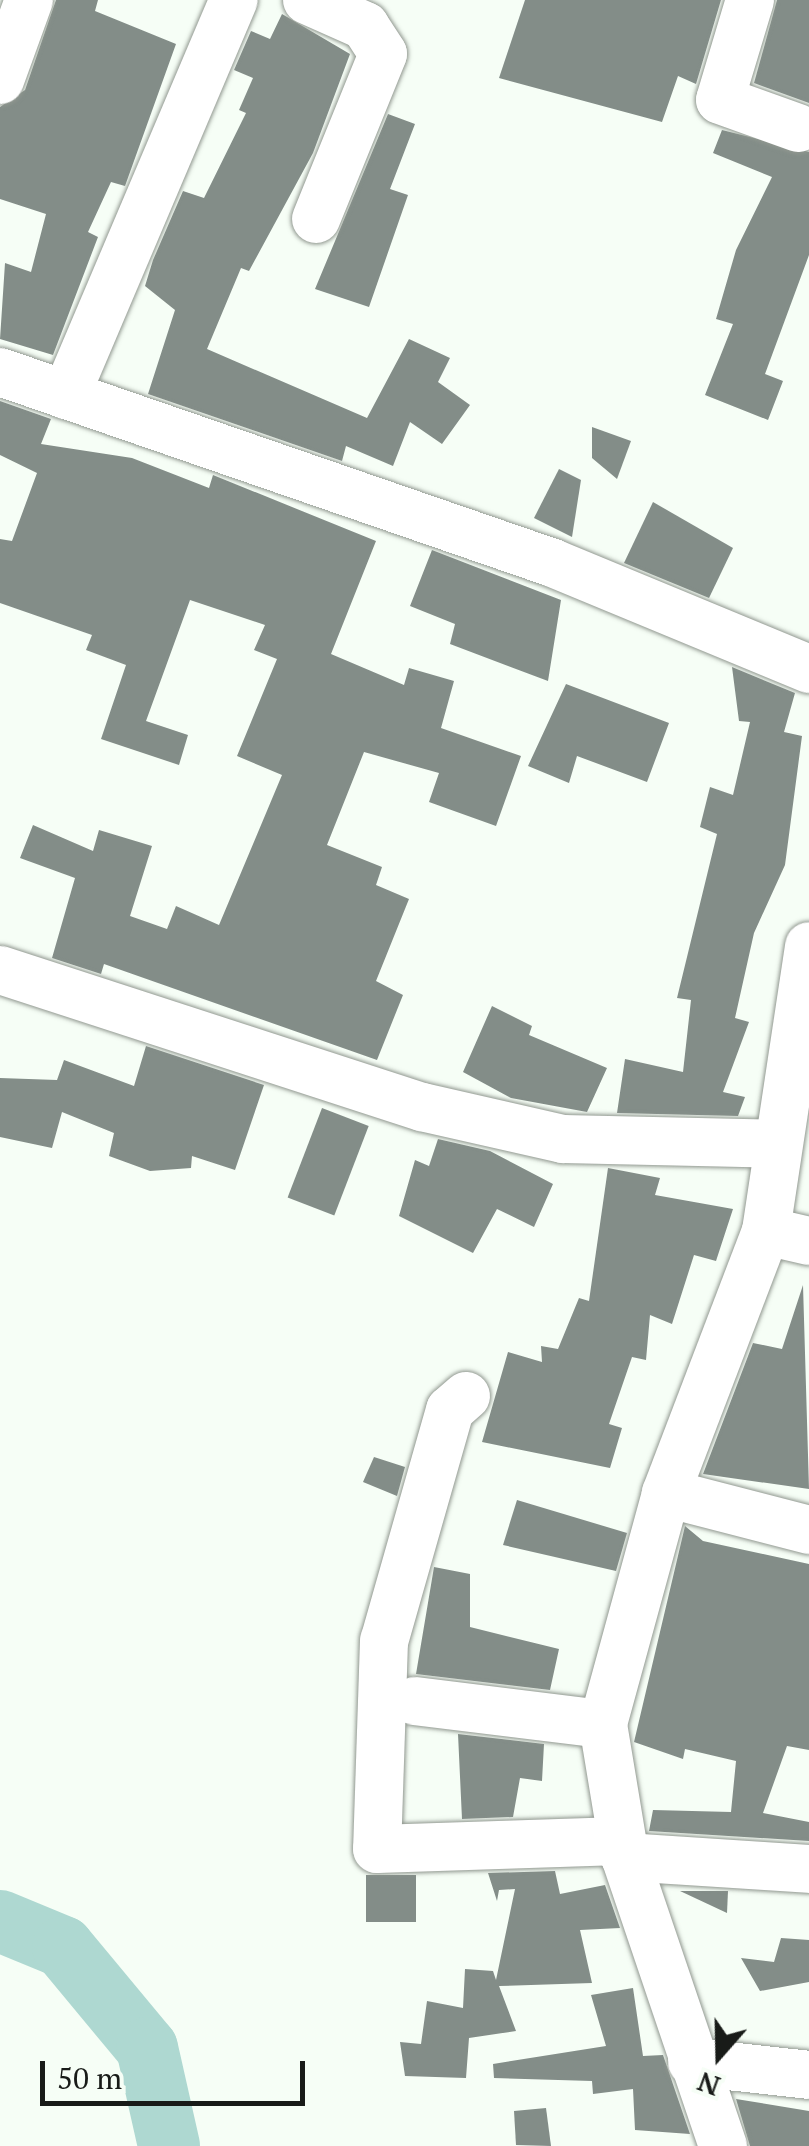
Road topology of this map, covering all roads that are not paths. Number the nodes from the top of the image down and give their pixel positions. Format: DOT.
graph roads {
  1 [pos="29,0"];
  2 [pos="234,0"];
  3 [pos="308,0"];
  4 [pos="750,0"];
  5 [pos="0,80"];
  6 [pos="798,128"];
  7 [pos="316,219"];
  8 [pos="0,372"];
  9 [pos="66,395"];
  10 [pos="809,669"];
  11 [pos="809,946"];
  12 [pos="0,970"];
  13 [pos="777,1144"];
  14 [pos="792,1236"];
  15 [pos="466,1396"];
  16 [pos="682,1497"];
  17 [pos="809,1530"];
  18 [pos="415,1700"];
  19 [pos="604,1724"];
  20 [pos="638,1854"];
  21 [pos="809,1868"];
  22 [pos="721,2066"];
  23 [pos="809,2075"];
  24 [pos="723,2146"];
  1 -- 5 [label="street"];
  2 -- 9 [label="street"];
  3 -- 7 [label="street"];
  4 -- 6 [label="street"];
  8 -- 9 [label="street"];
  9 -- 10 [label="street"];
  11 -- 13 [label="street"];
  12 -- 13 [label="street"];
  13 -- 14 [label="street"];
  14 -- 16 [label="street"];
  15 -- 20 [label="street"];
  16 -- 17 [label="street"];
  16 -- 19 [label="street"];
  18 -- 19 [label="street"];
  19 -- 20 [label="street"];
  20 -- 21 [label="street"];
  20 -- 22 [label="street"];
  22 -- 23 [label="street"];
  22 -- 24 [label="street"];
}
